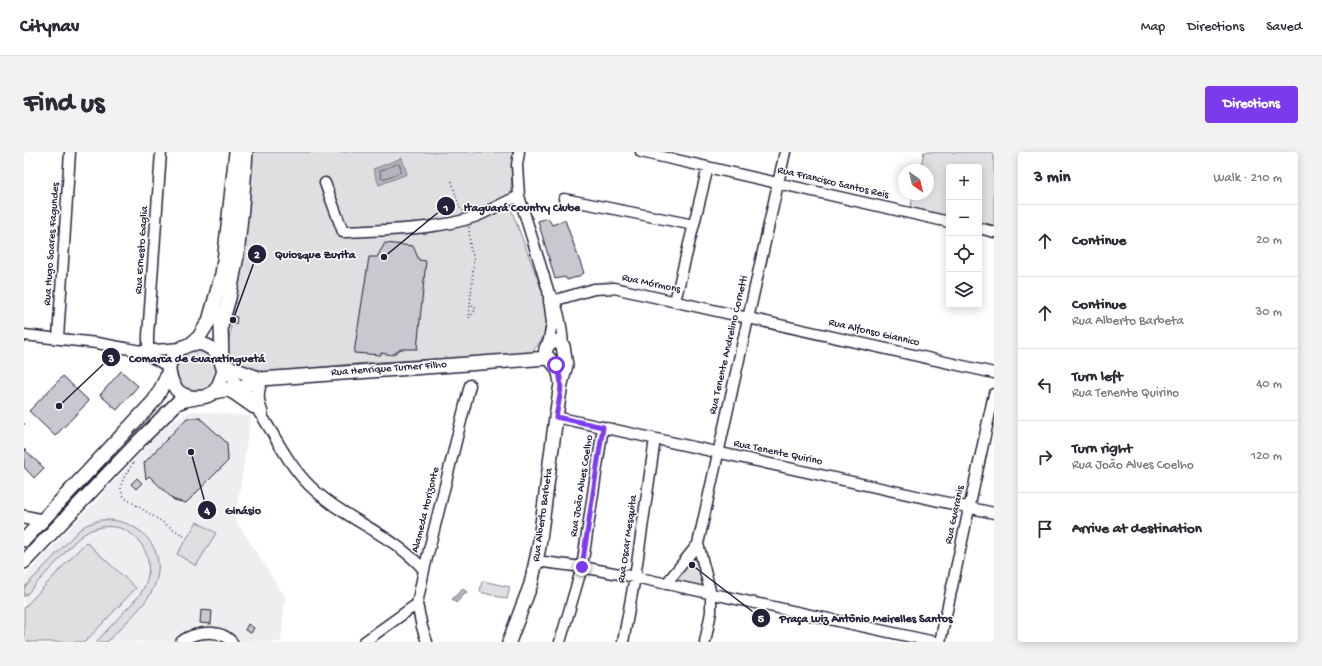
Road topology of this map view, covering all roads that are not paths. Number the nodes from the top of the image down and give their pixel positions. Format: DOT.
graph roads {
  1 [pos="70,152"];
  2 [pos="161,152"];
  3 [pos="236,152"];
  4 [pos="246,152"];
  5 [pos="519,152"];
  6 [pos="641,152"];
  7 [pos="785,152"];
  8 [pos="652,153"];
  9 [pos="708,167"];
  10 [pos="778,182"];
  11 [pos="325,183"];
  12 [pos="519,196"];
  13 [pos="564,200"];
  14 [pos="946,221"];
  15 [pos="694,225"];
  16 [pos="982,229"];
  17 [pos="994,232"];
  18 [pos="552,301"];
  19 [pos="675,301"];
  20 [pos="748,317"];
  21 [pos="24,335"];
  22 [pos="58,338"];
  23 [pos="186,346"];
  24 [pos="564,349"];
  25 [pos="145,351"];
  26 [pos="548,352"];
  27 [pos="223,366"];
  28 [pos="169,369"];
  29 [pos="994,373"];
  30 [pos="261,379"];
  31 [pos="561,384"];
  32 [pos="470,385"];
  33 [pos="241,386"];
  34 [pos="219,391"];
  35 [pos="994,394"];
  36 [pos="197,398"];
  37 [pos="261,413"];
  38 [pos="556,417"];
  39 [pos="603,427"];
  40 [pos="654,439"];
  41 [pos="718,453"];
  42 [pos="969,508"];
  43 [pos="994,513"];
  44 [pos="24,517"];
  45 [pos="42,521"];
  46 [pos="24,540"];
  47 [pos="698,544"];
  48 [pos="536,561"];
  49 [pos="24,562"];
  50 [pos="582,567"];
  51 [pos="424,570"];
  52 [pos="635,577"];
  53 [pos="666,584"];
  54 [pos="712,594"];
  55 [pos="417,604"];
  56 [pos="181,642"];
  57 [pos="232,642"];
  58 [pos="364,642"];
  59 [pos="427,642"];
  60 [pos="509,642"];
  61 [pos="560,642"];
  62 [pos="623,642"];
  63 [pos="705,642"];
  64 [pos="935,642"];
  65 [pos="940,642"];
  1 -- 22 [label="street, Rua Hugo Soares Fagundes"];
  2 -- 25 [label="street, Rua Ernesto Gaglia"];
  3 -- 23 [label="main road"];
  4 -- 27 [label="main road"];
  5 -- 12 [label="street"];
  6 -- 8 [label="street, Rua Francisco Santos Reis"];
  7 -- 10 [label="street, Rua Tenente Andrelino Cornetti"];
  8 -- 9 [label="street, Rua Francisco Santos Reis"];
  9 -- 10 [label="street, Rua Francisco Santos Reis"];
  9 -- 15 [label="street"];
  10 -- 14 [label="street, Rua Francisco Santos Reis"];
  10 -- 20 [label="street, Rua Tenente Andrelino Cornetti"];
  11 -- 12 [label="street"];
  12 -- 18 [label="street"];
  13 -- 15 [label="street"];
  15 -- 19 [label="street"];
  16 -- 17 [label="street"];
  18 -- 19 [label="street, Rua Mórmons"];
  18 -- 24 [label="street"];
  18 -- 26 [label="street"];
  19 -- 20 [label="street, Rua Mórmons"];
  20 -- 29 [label="street, Rua Alfonso Giannico"];
  20 -- 41 [label="street, Rua Tenente Andrelino Cornetti"];
  21 -- 22 [label="street"];
  22 -- 25 [label="street"];
  23 -- 25 [label="street"];
  23 -- 27 [label="main road"];
  23 -- 28 [label="main road"];
  24 -- 26 [label="main road, Rua Henrique Turner Filho"];
  24 -- 31 [label="main road, Rua Alberto Barbeta"];
  25 -- 28 [label="street"];
  26 -- 30 [label="main road, Rua Henrique Turner Filho"];
  26 -- 31 [label="main road"];
  27 -- 30 [label="main road, Rua Henrique Turner Filho"];
  27 -- 33 [label="street"];
  27 -- 34 [label="main road"];
  28 -- 36 [label="main road"];
  28 -- 45 [label="main road"];
  30 -- 33 [label="main road, Rua Henrique Turner Filho"];
  30 -- 37 [label="main road"];
  31 -- 38 [label="main road, Rua Alberto Barbeta"];
  32 -- 51 [label="street, Alameda Horizonte"];
  33 -- 34 [label="main road, Rua Henrique Turner Filho"];
  33 -- 37 [label="street"];
  34 -- 36 [label="main road"];
  34 -- 37 [label="street"];
  35 -- 42 [label="street, Rua Guaranis"];
  36 -- 49 [label="main road"];
  37 -- 51 [label="street"];
  38 -- 39 [label="street, Rua Tenente Quirino"];
  38 -- 48 [label="main road, Rua Alberto Barbeta"];
  39 -- 40 [label="street, Rua Tenente Quirino"];
  39 -- 50 [label="street, Rua João Alves Coelho"];
  40 -- 41 [label="street, Rua Tenente Quirino"];
  40 -- 52 [label="street, Rua Oscar Mesquita"];
  41 -- 42 [label="street, Rua Tenente Quirino"];
  41 -- 47 [label="street, Rua Tenente Andrelino Cornetti"];
  42 -- 43 [label="street, Rua Tenente Quirino"];
  42 -- 65 [label="street, Rua Guaranis"];
  44 -- 45 [label="main road"];
  45 -- 46 [label="main road"];
  47 -- 53 [label="street"];
  47 -- 54 [label="street"];
  48 -- 50 [label="street"];
  48 -- 60 [label="main road, Rua Alberto Barbeta"];
  50 -- 52 [label="street"];
  50 -- 61 [label="street, Rua João Alves Coelho"];
  51 -- 55 [label="street, Alameda Horizonte"];
  52 -- 53 [label="street"];
  52 -- 62 [label="street, Rua Oscar Mesquita"];
  53 -- 54 [label="street"];
  54 -- 63 [label="street"];
  54 -- 64 [label="street"];
  55 -- 58 [label="street"];
  55 -- 59 [label="street, Alameda Horizonte"];
  56 -- 57 [label="street"];
}
